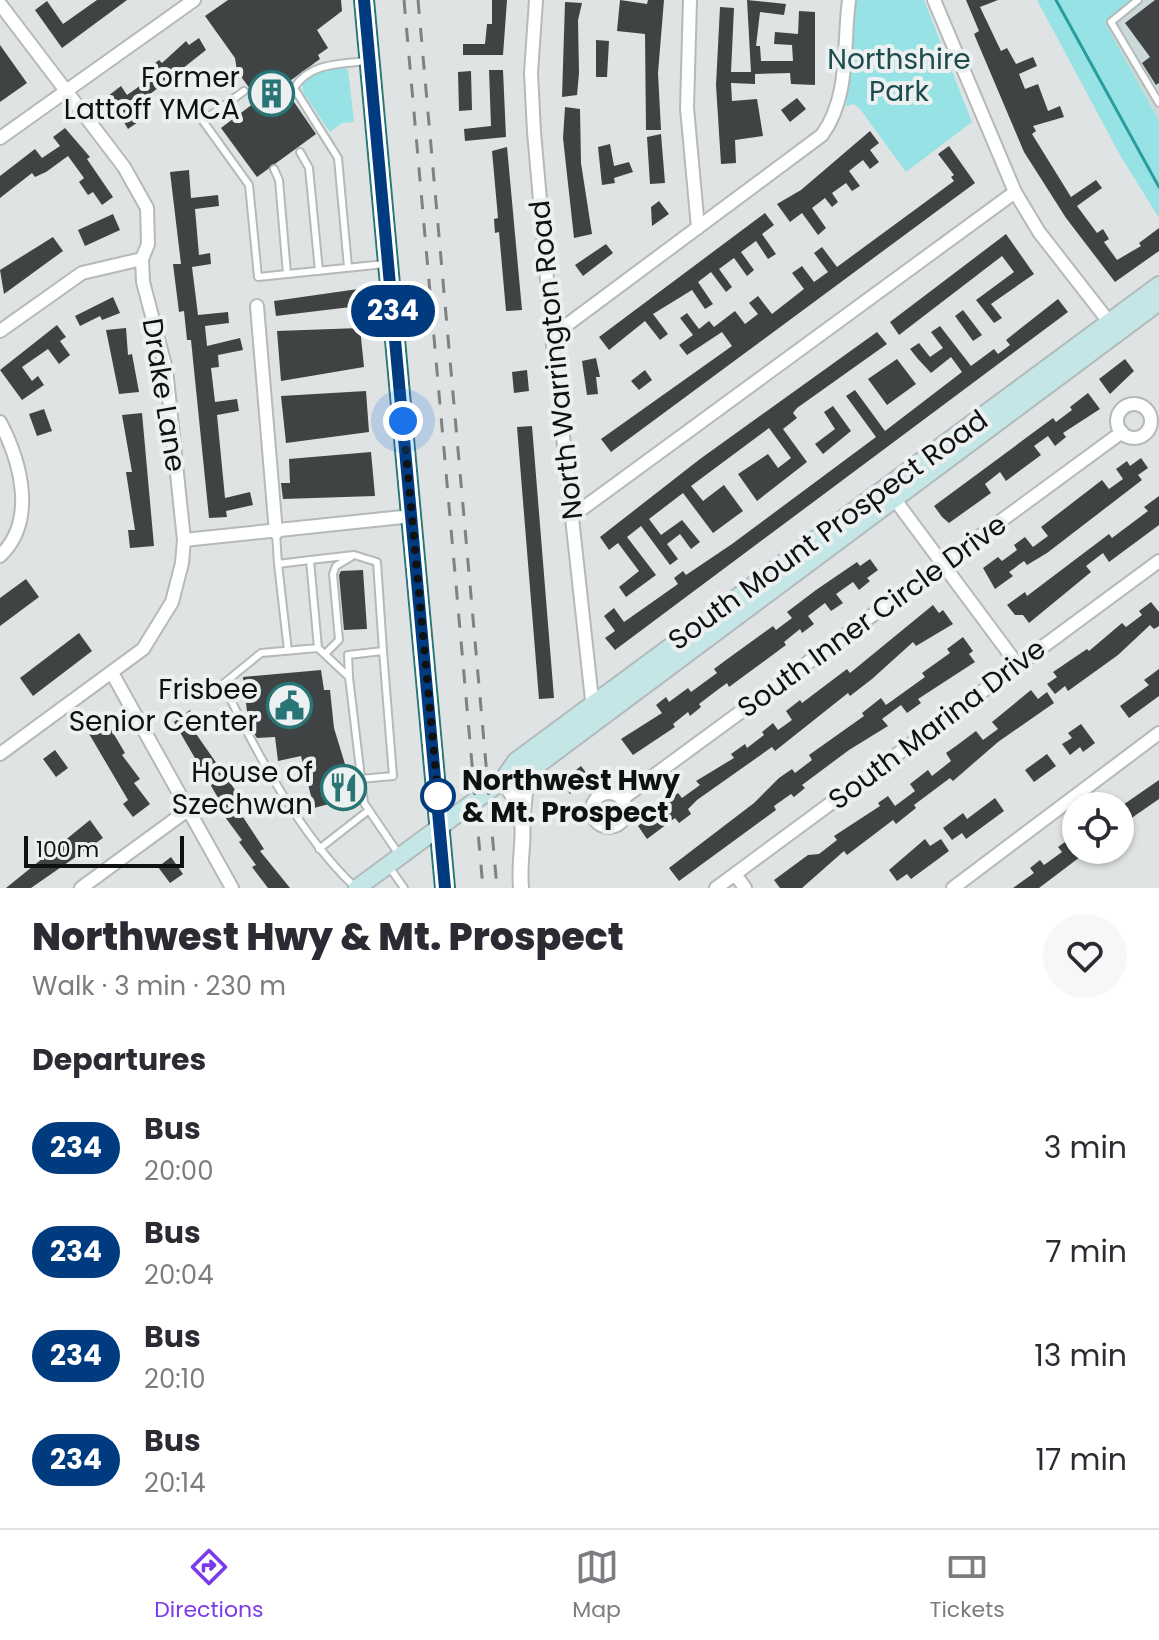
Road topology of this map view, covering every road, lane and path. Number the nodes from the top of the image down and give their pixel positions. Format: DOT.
graph roads {
  1 [pos="194,0"];
  2 [pos="364,0"];
  3 [pos="536,0"];
  4 [pos="690,0"];
  5 [pos="849,0"];
  6 [pos="934,0"];
  7 [pos="1138,0"];
  8 [pos="0,4"];
  9 [pos="370,61"];
  10 [pos="68,90"];
  11 [pos="244,91"];
  12 [pos="1159,103"];
  13 [pos="0,138"];
  14 [pos="300,152"];
  15 [pos="274,169"];
  16 [pos="1015,192"];
  17 [pos="698,228"];
  18 [pos="142,259"];
  19 [pos="389,263"];
  20 [pos="348,267"];
  21 [pos="319,271"];
  22 [pos="287,274"];
  23 [pos="1159,285"];
  24 [pos="1159,302"];
  25 [pos="257,306"];
  26 [pos="1114,328"];
  27 [pos="0,331"];
  28 [pos="552,336"];
  29 [pos="0,422"];
  30 [pos="1122,432"];
  31 [pos="890,493"];
  32 [pos="412,516"];
  33 [pos="571,517"];
  34 [pos="276,533"];
  35 [pos="184,540"];
  36 [pos="354,555"];
  37 [pos="0,556"];
  38 [pos="310,560"];
  39 [pos="1159,561"];
  40 [pos="278,564"];
  41 [pos="942,564"];
  42 [pos="318,648"];
  43 [pos="288,651"];
  44 [pos="383,651"];
  45 [pos="325,654"];
  46 [pos="1017,664"];
  47 [pos="112,673"];
  48 [pos="349,677"];
  49 [pos="594,712"];
  50 [pos="1159,733"];
  51 [pos="0,754"];
  52 [pos="527,773"];
  53 [pos="360,779"];
  54 [pos="502,781"];
  55 [pos="622,799"];
  56 [pos="189,809"];
  57 [pos="369,810"];
  58 [pos="523,812"];
  59 [pos="441,826"];
  60 [pos="319,849"];
  61 [pos="394,861"];
  62 [pos="735,874"];
  63 [pos="361,887"];
  64 [pos="81,888"];
  65 [pos="232,888"];
  66 [pos="404,888"];
  67 [pos="445,888"];
  68 [pos="521,888"];
  69 [pos="716,888"];
  70 [pos="745,888"];
  71 [pos="953,888"];
  1 -- 10 [label="street"];
  2 -- 9 [label="main road"];
  3 -- 28 [label="street, North Warrington Road"];
  4 -- 17 [label="street"];
  5 -- 17 [label="street"];
  6 -- 16 [label="street"];
  7 -- 12 [label="lane"];
  8 -- 10 [label="street, Drake Lane"];
  9 -- 19 [label="main road"];
  9 -- 20 [label="lane"];
  10 -- 13 [label="street"];
  10 -- 18 [label="street, Drake Lane"];
  11 -- 22 [label="lane"];
  14 -- 21 [label="lane"];
  15 -- 22 [label="lane"];
  16 -- 26 [label="street"];
  16 -- 33 [label="street"];
  17 -- 28 [label="street"];
  18 -- 27 [label="street"];
  18 -- 35 [label="street, Drake Lane"];
  19 -- 20 [label="lane"];
  19 -- 32 [label="main road"];
  20 -- 21 [label="lane"];
  21 -- 22 [label="lane"];
  23 -- 26 [label="main road, South Mount Prospect Road"];
  24 -- 26 [label="main road, South Mount Prospect Road"];
  25 -- 34 [label="street"];
  26 -- 31 [label="main road, South Mount Prospect Road"];
  28 -- 33 [label="street, North Warrington Road"];
  29 -- 37 [label="street"];
  30 -- 41 [label="street, South Inner Circle Drive"];
  31 -- 41 [label="street"];
  31 -- 49 [label="main road, South Mount Prospect Road"];
  32 -- 34 [label="street"];
  32 -- 59 [label="main road"];
  33 -- 49 [label="street, North Warrington Road"];
  34 -- 35 [label="street"];
  34 -- 40 [label="lane"];
  35 -- 47 [label="street, Drake Lane"];
  36 -- 38 [label="lane"];
  36 -- 44 [label="lane"];
  36 -- 45 [label="lane"];
  38 -- 40 [label="lane"];
  38 -- 42 [label="lane"];
  39 -- 46 [label="street, South Marina Drive"];
  40 -- 43 [label="lane"];
  41 -- 46 [label="street"];
  41 -- 55 [label="street, South Inner Circle Drive"];
  42 -- 43 [label="lane"];
  42 -- 45 [label="lane"];
  43 -- 60 [label="lane"];
  44 -- 48 [label="lane"];
  44 -- 53 [label="lane"];
  45 -- 48 [label="lane"];
  46 -- 62 [label="street, South Marina Drive"];
  47 -- 51 [label="street, Drake Lane"];
  47 -- 56 [label="street"];
  48 -- 53 [label="lane"];
  49 -- 52 [label="main road, South Mount Prospect Road"];
  49 -- 54 [label="main road, South Mount Prospect Road"];
  50 -- 71 [label="street"];
  52 -- 54 [label="main road, South Mount Prospect Road"];
  52 -- 58 [label="street"];
  53 -- 57 [label="lane"];
  54 -- 58 [label="street"];
  54 -- 59 [label="main road, South Mount Prospect Road"];
  56 -- 64 [label="street"];
  56 -- 65 [label="street"];
  57 -- 60 [label="lane"];
  57 -- 61 [label="lane"];
  58 -- 68 [label="street"];
  59 -- 61 [label="main road, South Mount Prospect Road"];
  59 -- 67 [label="main road"];
  60 -- 63 [label="lane"];
  61 -- 63 [label="main road, South Mount Prospect Road"];
  61 -- 66 [label="lane"];
  62 -- 69 [label="street, South Marina Drive"];
  62 -- 70 [label="street"];
}
